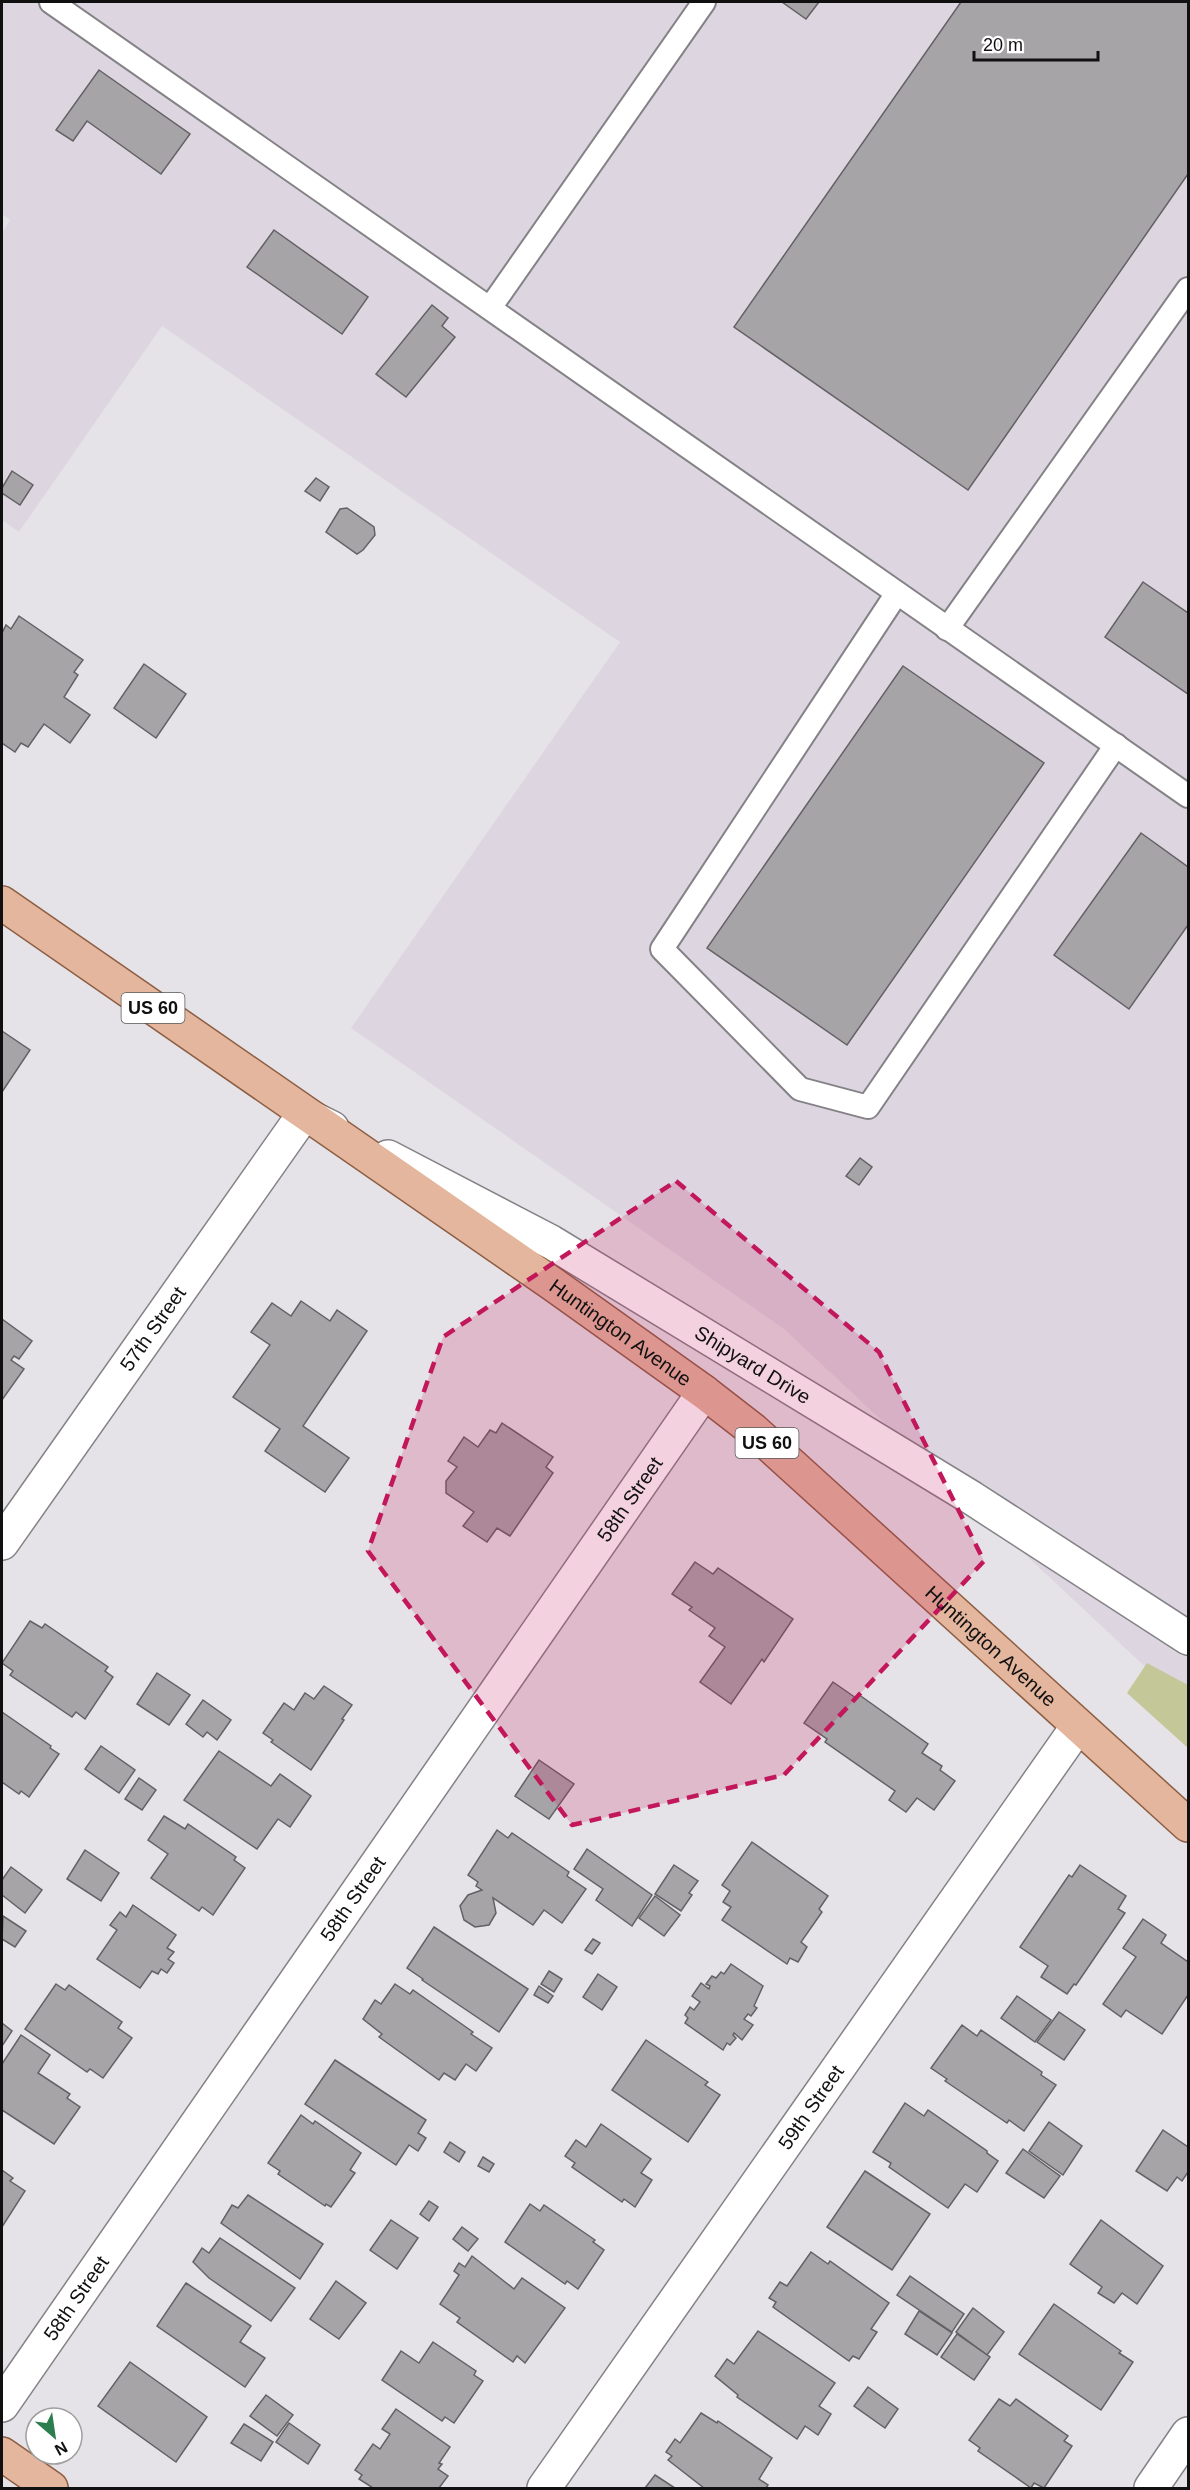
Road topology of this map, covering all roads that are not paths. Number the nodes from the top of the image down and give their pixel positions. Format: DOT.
graph roads {
  1 [pos="51,2"];
  2 [pos="704,2"];
  3 [pos="1188,289"];
  4 [pos="490,308"];
  5 [pos="897,593"];
  6 [pos="947,629"];
  7 [pos="1116,745"];
  8 [pos="1188,796"];
  9 [pos="2,903"];
  10 [pos="304,1114"];
  11 [pos="704,1392"];
  12 [pos="2,1543"];
  13 [pos="1188,1638"];
  14 [pos="1078,1726"];
  15 [pos="1188,1825"];
  16 [pos="2,2405"];
  17 [pos="1188,2434"];
  18 [pos="2,2454"];
  19 [pos="51,2488"];
  20 [pos="544,2488"];
  21 [pos="1151,2488"];
  1 -- 4 [label="lane"];
  2 -- 4 [label="lane"];
  3 -- 6 [label="lane"];
  4 -- 5 [label="lane"];
  5 -- 6 [label="lane"];
  5 -- 7 [label="lane"];
  6 -- 7 [label="lane"];
  7 -- 8 [label="lane"];
  9 -- 10 [label="main road, Huntington Avenue / US 60"];
  10 -- 11 [label="main road, Huntington Avenue / US 60"];
  10 -- 12 [label="street, 57th Street"];
  10 -- 13 [label="street, Shipyard Drive"];
  11 -- 14 [label="main road, Huntington Avenue / US 60"];
  11 -- 16 [label="street, 58th Street"];
  14 -- 15 [label="main road, Huntington Avenue / US 60"];
  14 -- 20 [label="street, 59th Street"];
  17 -- 21 [label="street"];
  18 -- 19 [label="main road"];
}
